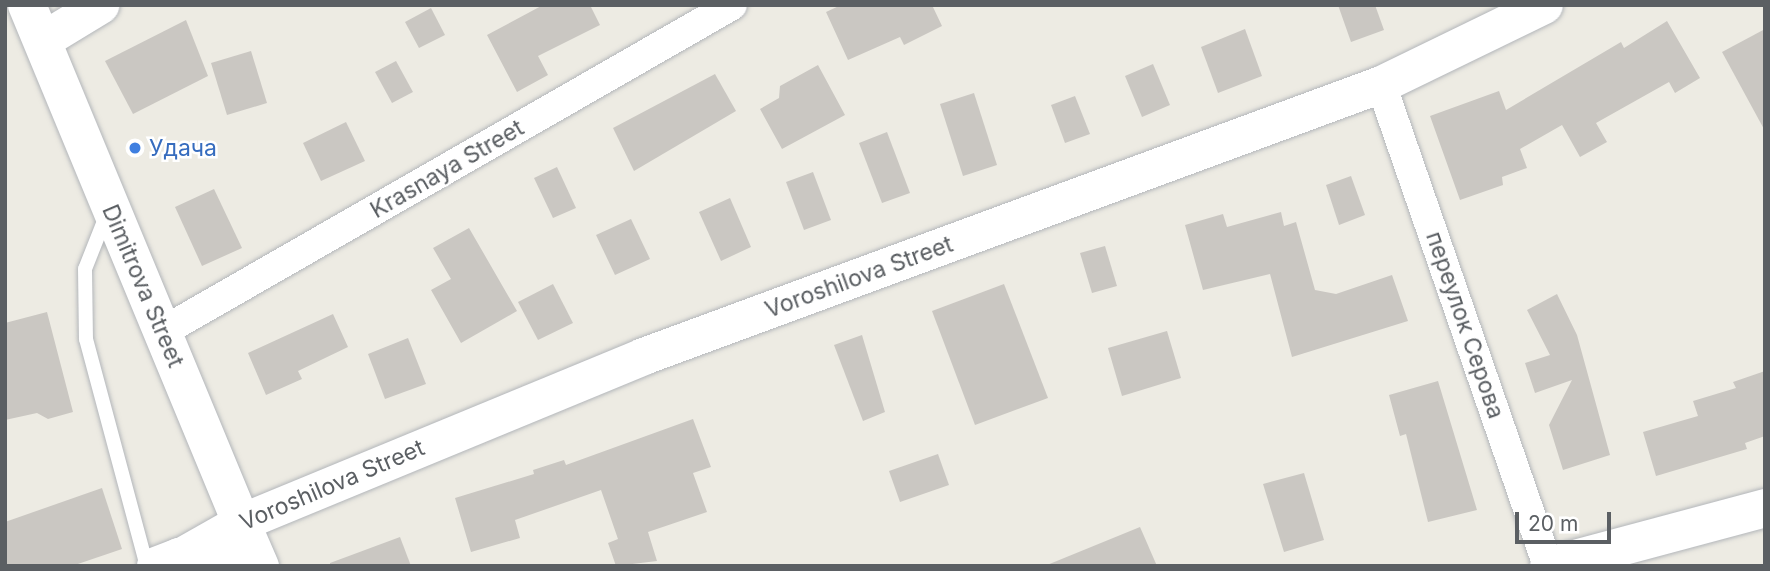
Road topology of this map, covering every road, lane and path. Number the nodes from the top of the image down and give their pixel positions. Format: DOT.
graph roads {
  1 [pos="27,5"];
  2 [pos="100,5"];
  3 [pos="732,5"];
  4 [pos="1544,5"];
  5 [pos="44,39"];
  6 [pos="1381,83"];
  7 [pos="109,208"];
  8 [pos="162,332"];
  9 [pos="1765,508"];
  10 [pos="241,522"];
  11 [pos="161,563"];
  12 [pos="234,566"];
  13 [pos="260,566"];
  14 [pos="1548,566"];
  1 -- 5 [label="main road, Dimitrova Street"];
  2 -- 5 [label="street"];
  3 -- 8 [label="street, Krasnaya Street"];
  4 -- 6 [label="street, Voroshilova Street"];
  5 -- 7 [label="main road, Dimitrova Street"];
  6 -- 10 [label="street, Voroshilova Street"];
  6 -- 14 [label="street, переулок Серова"];
  7 -- 8 [label="main road, Dimitrova Street"];
  7 -- 11 [label="lane"];
  8 -- 10 [label="main road, Dimitrova Street"];
  9 -- 14 [label="main road"];
  10 -- 11 [label="street, Voroshilova Street"];
  10 -- 13 [label="street, Dimitrova Street"];
  11 -- 12 [label="main road"];
}
